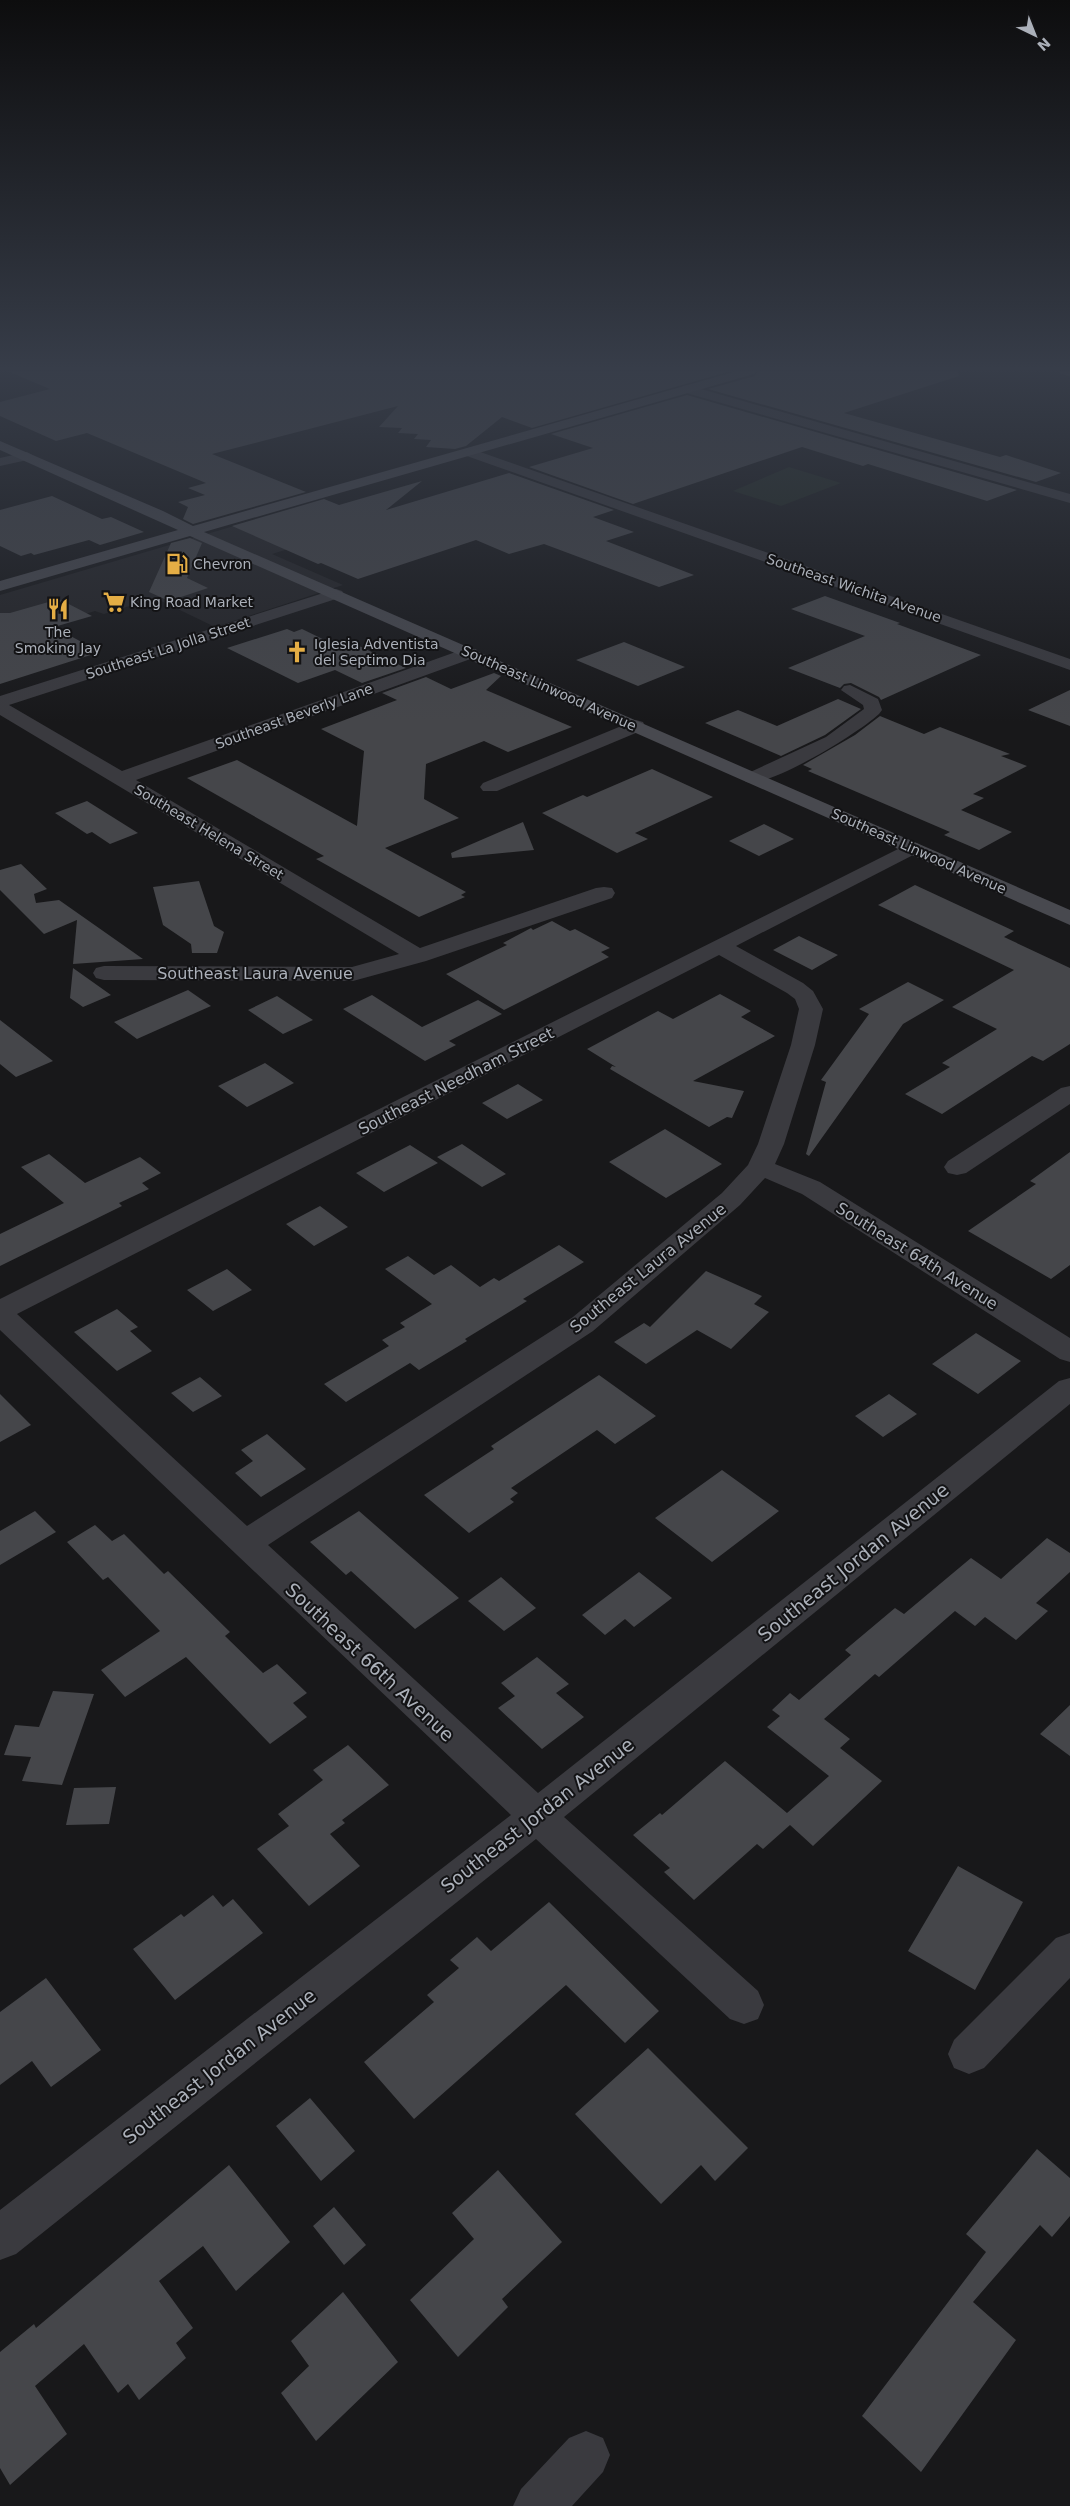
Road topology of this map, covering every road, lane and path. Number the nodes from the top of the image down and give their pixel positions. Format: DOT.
graph roads {
  1 [pos="97,488"];
  2 [pos="343,488"];
  3 [pos="571,488"];
  4 [pos="1031,488"];
  5 [pos="1056,488"];
  6 [pos="1045,492"];
  7 [pos="1070,499"];
  8 [pos="192,531"];
  9 [pos="0,586"];
  10 [pos="336,594"];
  11 [pos="470,653"];
  12 [pos="1070,664"];
  13 [pos="850,690"];
  14 [pos="0,702"];
  15 [pos="0,707"];
  16 [pos="636,726"];
  17 [pos="753,778"];
  18 [pos="119,779"];
  19 [pos="490,787"];
  20 [pos="912,848"];
  21 [pos="604,893"];
  22 [pos="1070,918"];
  23 [pos="721,947"];
  24 [pos="418,956"];
  25 [pos="104,973"];
  26 [pos="1070,1093"];
  27 [pos="957,1167"];
  28 [pos="760,1168"];
  29 [pos="0,1313"];
  30 [pos="1070,1352"];
  31 [pos="1070,1388"];
  32 [pos="244,1544"];
  33 [pos="537,1816"];
  34 [pos="1070,1951"];
  35 [pos="744,2005"];
  36 [pos="969,2054"];
  37 [pos="0,2238"];
  38 [pos="586,2456"];
  39 [pos="538,2506"];
  1 -- 8 [label="main road, Southeast Linwood Avenue"];
  2 -- 8 [label="main road"];
  3 -- 12 [label="street, Southeast Wichita Avenue"];
  4 -- 6 [label="street"];
  5 -- 6 [label="street"];
  6 -- 7 [label="street"];
  8 -- 9 [label="main road"];
  8 -- 10 [label="main road, Southeast Linwood Avenue"];
  10 -- 11 [label="main road, Southeast Linwood Avenue"];
  10 -- 14 [label="street, Southeast La Jolla Street"];
  11 -- 16 [label="main road, Southeast Linwood Avenue"];
  11 -- 18 [label="street, Southeast Beverly Lane"];
  13 -- 17 [label="street"];
  15 -- 18 [label="street, Southeast Helena Street"];
  16 -- 17 [label="main road, Southeast Linwood Avenue"];
  16 -- 19 [label="street"];
  17 -- 20 [label="main road, Southeast Linwood Avenue"];
  18 -- 24 [label="street, Southeast Helena Street"];
  20 -- 22 [label="main road, Southeast Linwood Avenue"];
  20 -- 23 [label="street, Southeast Needham Street"];
  21 -- 24 [label="street, Southeast Laura Avenue"];
  23 -- 28 [label="street, Southeast Laura Avenue"];
  23 -- 29 [label="street, Southeast Needham Street"];
  24 -- 25 [label="street, Southeast Laura Avenue"];
  26 -- 27 [label="street"];
  28 -- 30 [label="street, Southeast 64th Avenue"];
  28 -- 32 [label="street, Southeast Laura Avenue"];
  29 -- 32 [label="street, Southeast 66th Avenue"];
  31 -- 33 [label="street, Southeast Jordan Avenue"];
  32 -- 33 [label="street, Southeast 66th Avenue"];
  33 -- 35 [label="street, Southeast 66th Avenue"];
  33 -- 37 [label="street, Southeast Jordan Avenue"];
  34 -- 36 [label="street"];
  38 -- 39 [label="street"];
}
